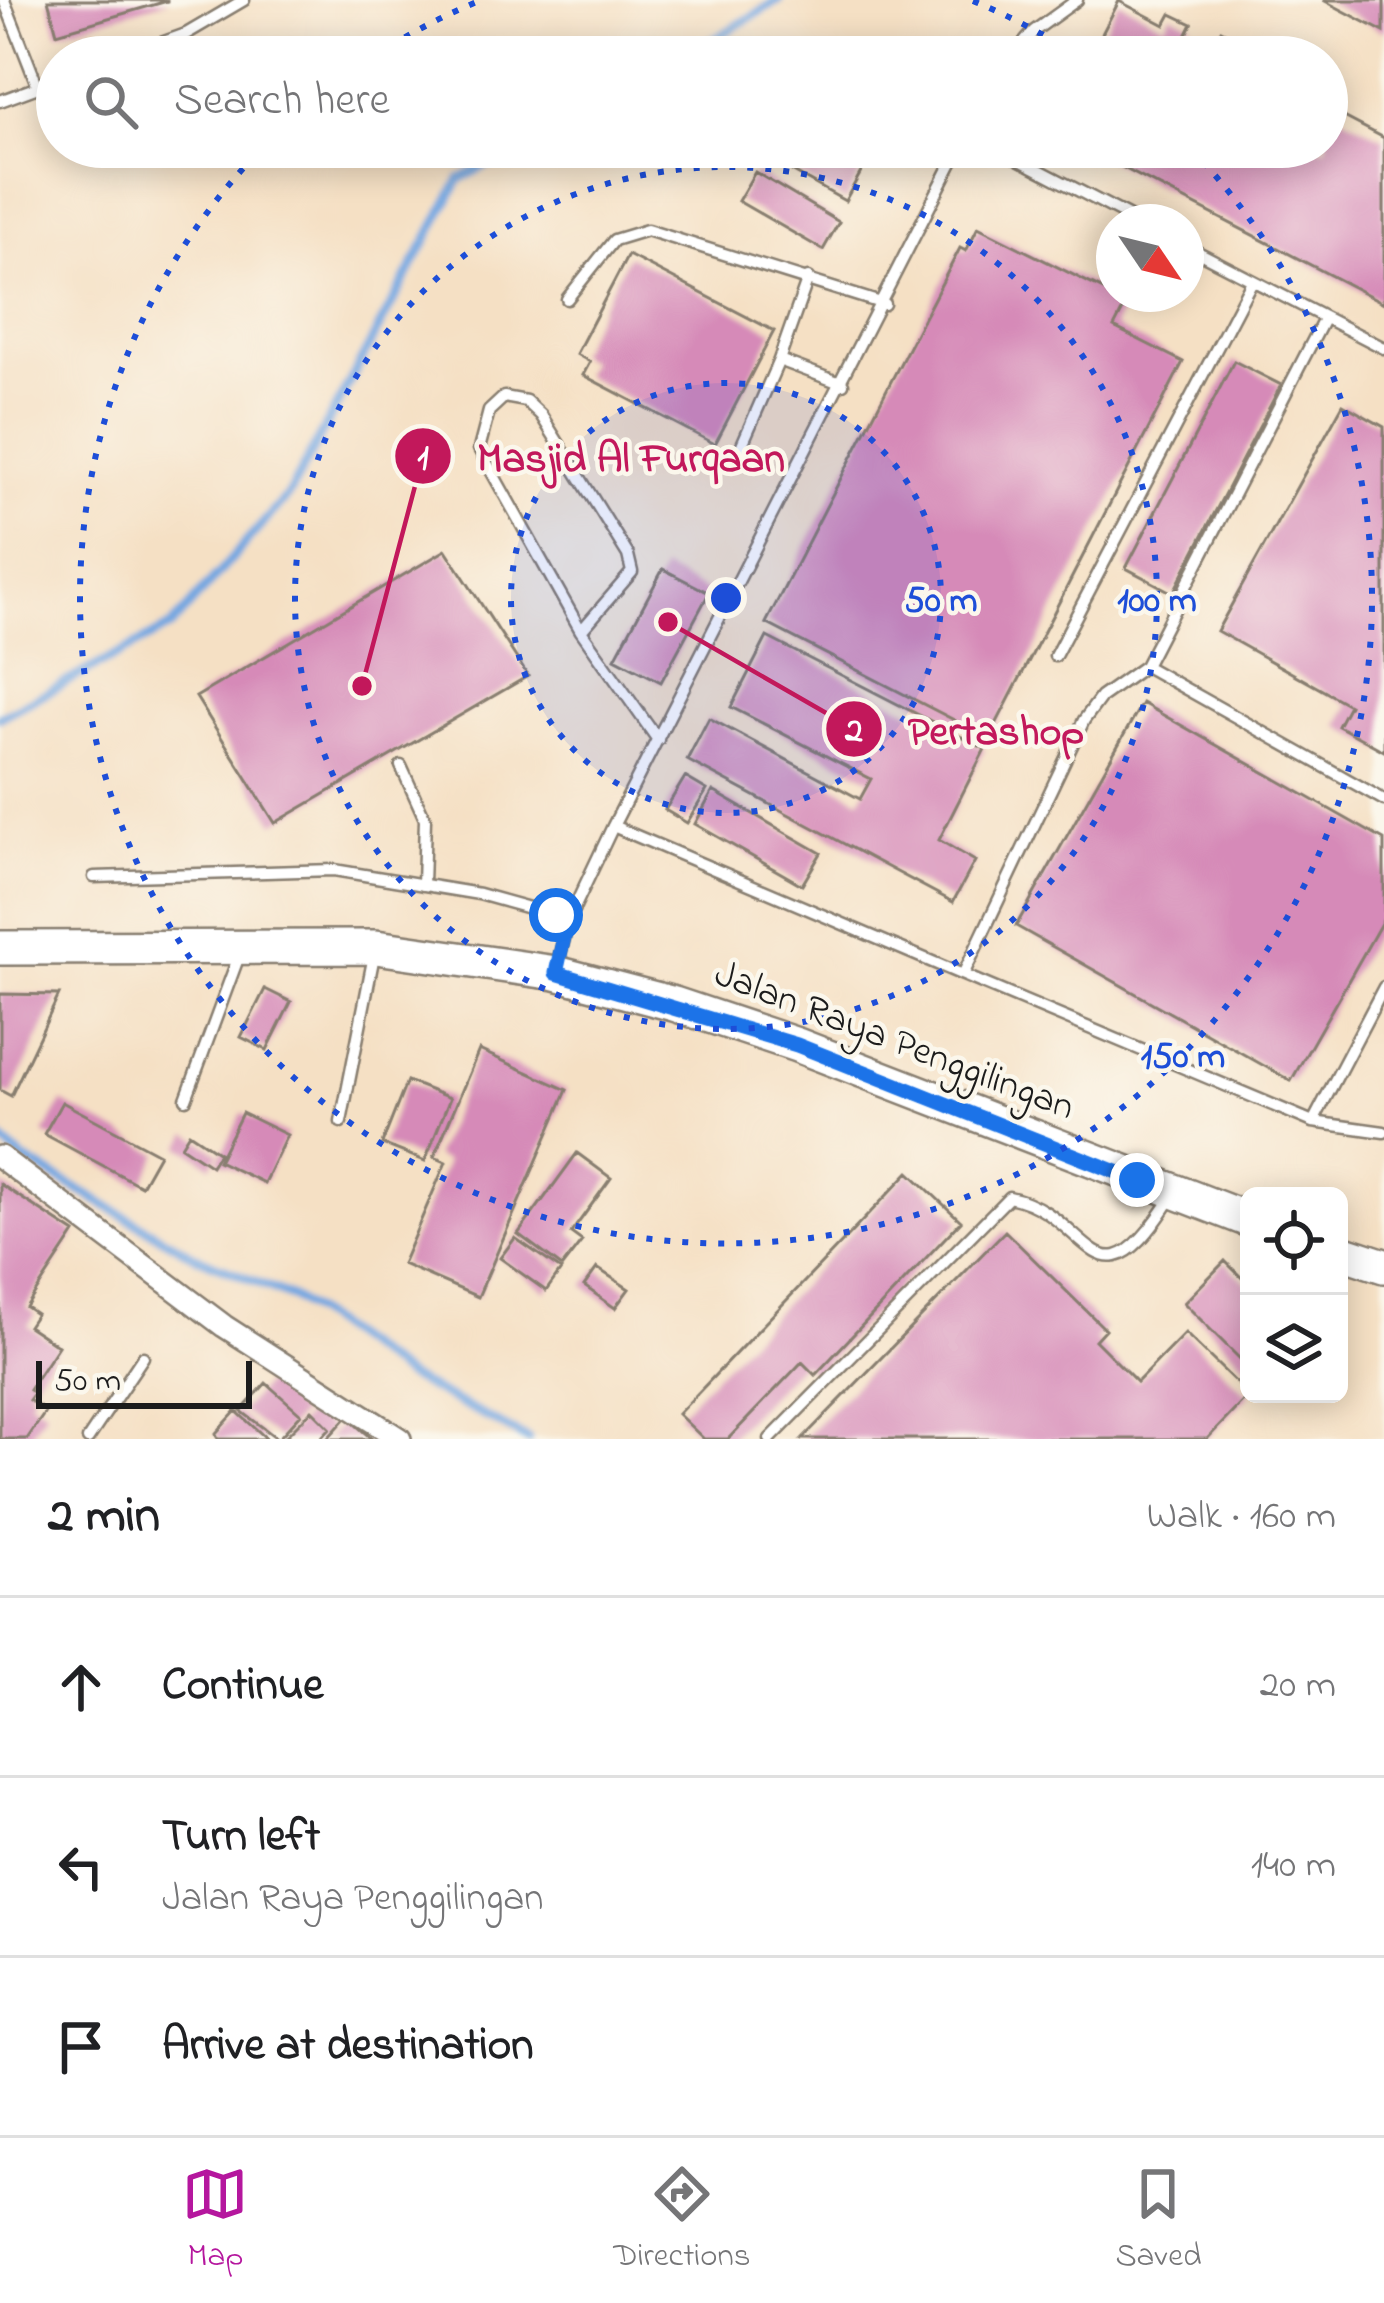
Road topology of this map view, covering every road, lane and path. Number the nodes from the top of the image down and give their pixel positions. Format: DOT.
graph roads {
  1 [pos="4,0"];
  2 [pos="244,0"];
  3 [pos="1077,0"];
  4 [pos="180,36"];
  5 [pos="1030,36"];
  6 [pos="36,82"];
  7 [pos="36,88"];
  8 [pos="0,101"];
  9 [pos="951,168"];
  10 [pos="1035,168"];
  11 [pos="1104,204"];
  12 [pos="1204,256"];
  13 [pos="808,278"];
  14 [pos="1252,281"];
  15 [pos="567,299"];
  16 [pos="884,304"];
  17 [pos="1324,319"];
  18 [pos="1384,348"];
  19 [pos="779,360"];
  20 [pos="844,384"];
  21 [pos="734,463"];
  22 [pos="581,631"];
  23 [pos="1055,656"];
  24 [pos="1145,666"];
  25 [pos="658,740"];
  26 [pos="401,766"];
  27 [pos="1384,800"];
  28 [pos="613,826"];
  29 [pos="94,877"];
  30 [pos="423,885"];
  31 [pos="568,919"];
  32 [pos="376,947"];
  33 [pos="0,948"];
  34 [pos="241,950"];
  35 [pos="556,973"];
  36 [pos="963,975"];
  37 [pos="1384,987"];
  38 [pos="186,1099"];
  39 [pos="341,1122"];
  40 [pos="1313,1122"];
  41 [pos="1384,1132"];
  42 [pos="0,1157"];
  43 [pos="1174,1193"];
  44 [pos="1240,1217"];
  45 [pos="1348,1254"];
  46 [pos="1384,1266"];
  47 [pos="143,1358"];
  48 [pos="384,1435"];
  49 [pos="88,1439"];
  50 [pos="770,1439"];
  1 -- 6 [label="lane"];
  2 -- 4 [label="lane"];
  3 -- 5 [label="lane"];
  7 -- 8 [label="lane"];
  9 -- 16 [label="lane"];
  10 -- 11 [label="lane"];
  12 -- 14 [label="lane"];
  13 -- 15 [label="lane"];
  13 -- 16 [label="lane"];
  13 -- 19 [label="lane"];
  14 -- 17 [label="lane"];
  14 -- 23 [label="lane"];
  16 -- 20 [label="lane"];
  17 -- 18 [label="lane"];
  17 -- 24 [label="lane"];
  19 -- 20 [label="lane"];
  19 -- 21 [label="lane"];
  20 -- 25 [label="lane"];
  22 -- 22 [label="lane"];
  22 -- 25 [label="lane"];
  24 -- 27 [label="lane"];
  24 -- 36 [label="lane"];
  25 -- 28 [label="lane"];
  26 -- 30 [label="lane"];
  28 -- 31 [label="lane"];
  28 -- 36 [label="lane"];
  29 -- 30 [label="lane"];
  30 -- 31 [label="lane"];
  31 -- 35 [label="lane"];
  32 -- 34 [label="street, Jalan Raya Penggilingan"];
  32 -- 35 [label="street, Jalan Raya Penggilingan"];
  32 -- 39 [label="lane"];
  33 -- 34 [label="street, Jalan Raya Penggilingan"];
  34 -- 38 [label="lane"];
  35 -- 43 [label="street, Jalan Raya Penggilingan"];
  36 -- 40 [label="lane"];
  37 -- 40 [label="lane"];
  40 -- 41 [label="lane"];
  42 -- 48 [label="street"];
  43 -- 44 [label="street, Jalan Raya Penggilingan"];
  43 -- 50 [label="lane"];
  45 -- 46 [label="street"];
  47 -- 49 [label="lane"];
}
